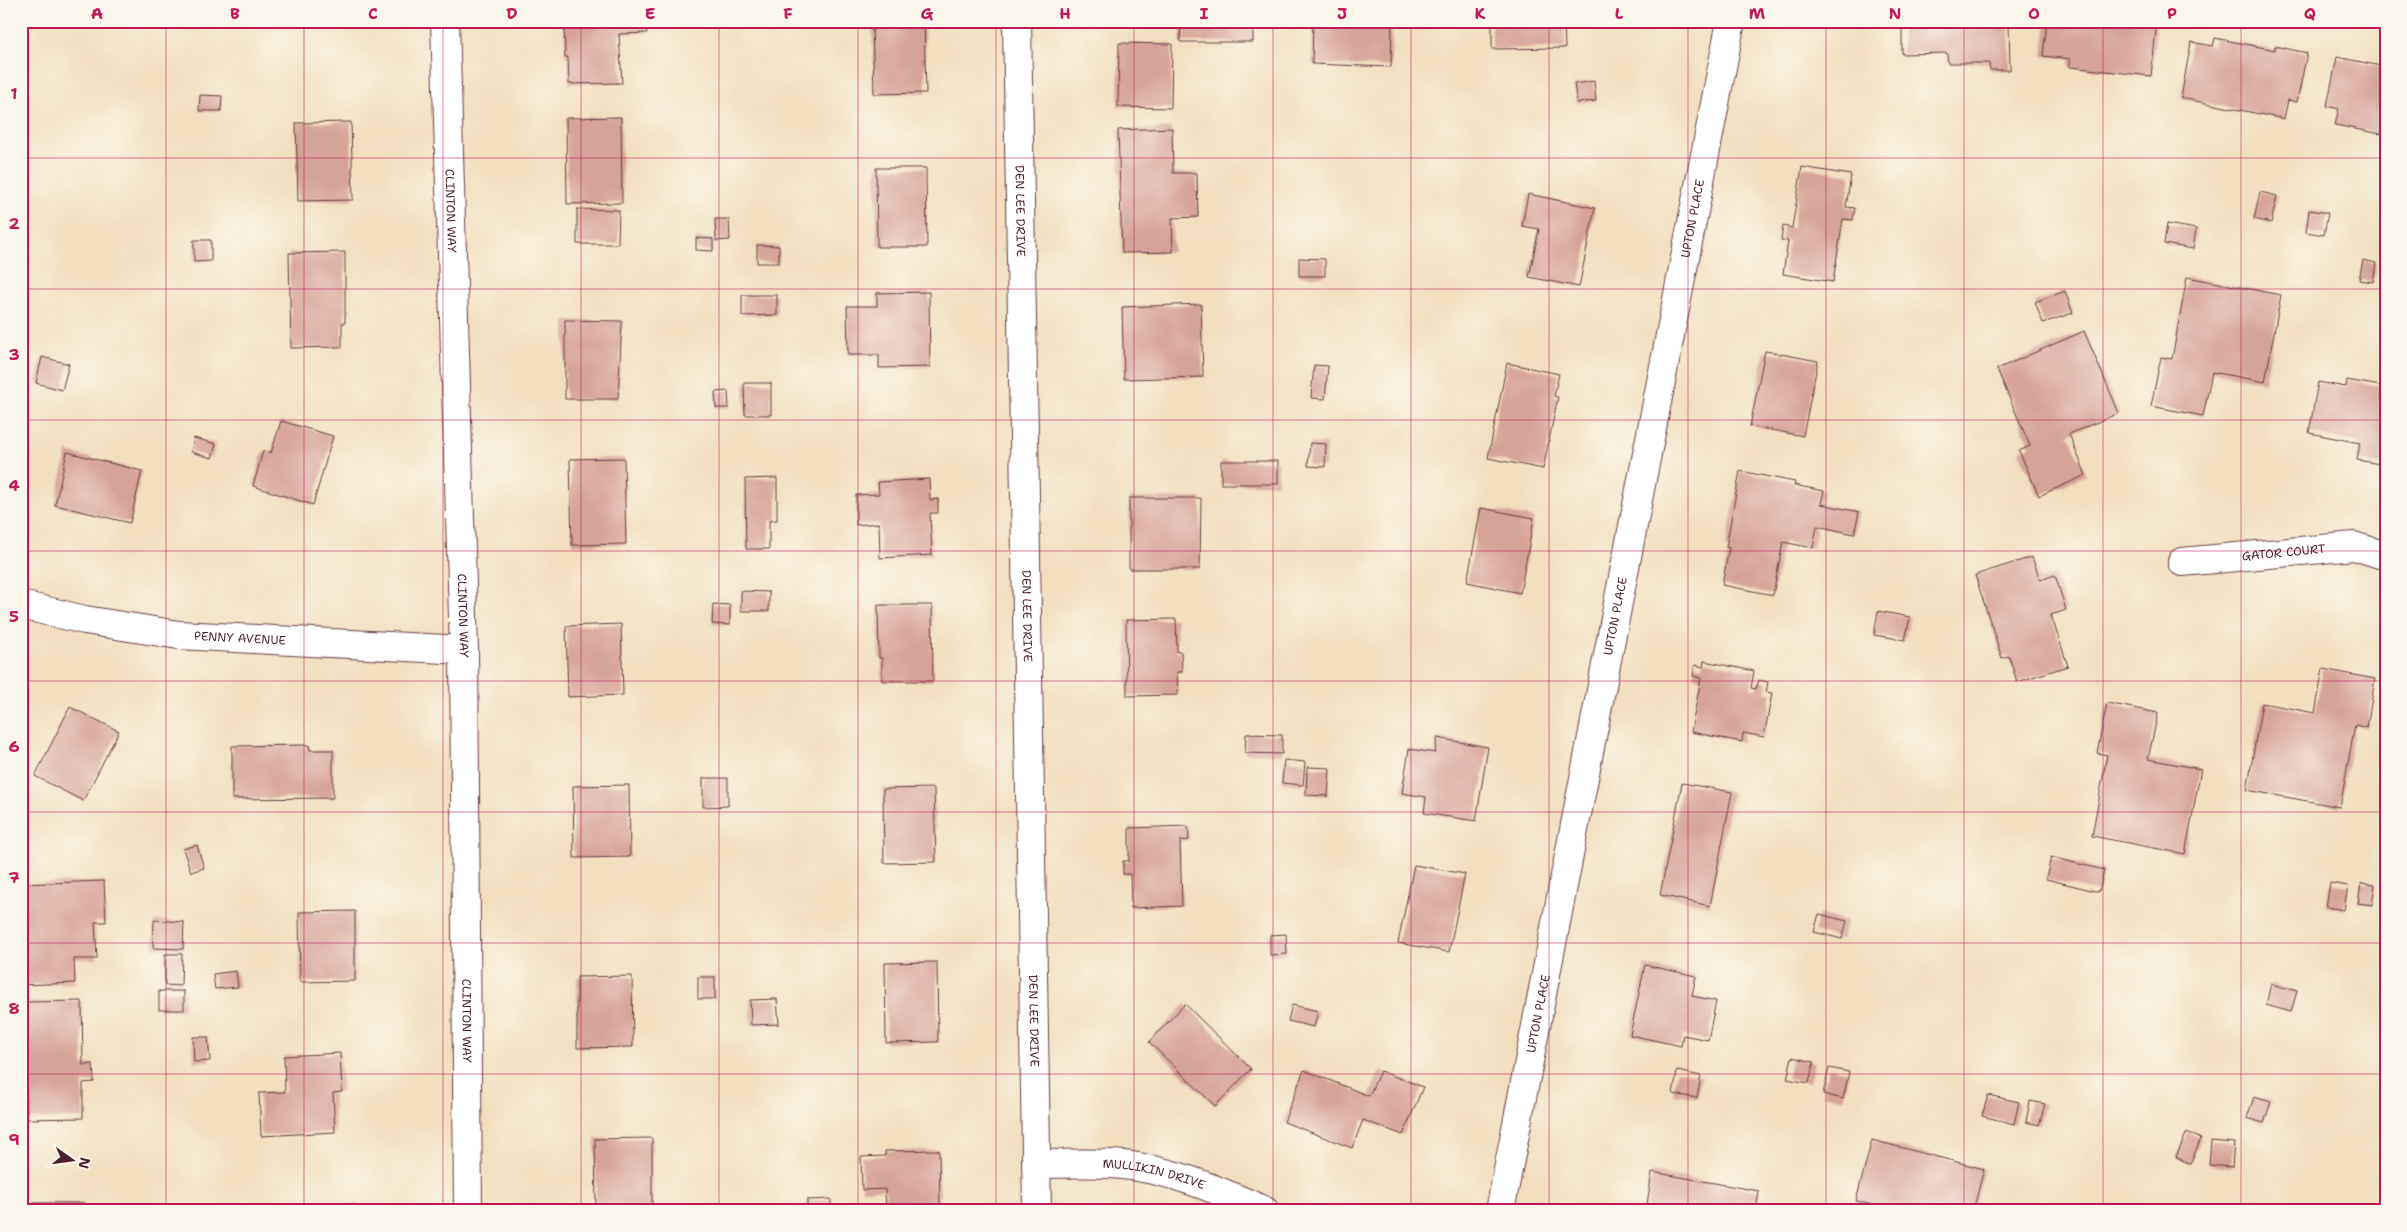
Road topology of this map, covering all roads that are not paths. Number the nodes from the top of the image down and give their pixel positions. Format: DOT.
graph roads {
  1 [pos="445,21"];
  2 [pos="1017,21"];
  3 [pos="1731,21"];
  4 [pos="2386,556"];
  5 [pos="2182,562"];
  6 [pos="21,605"];
  7 [pos="464,650"];
  8 [pos="1036,1164"];
  9 [pos="468,1211"];
  10 [pos="1037,1211"];
  11 [pos="1265,1211"];
  12 [pos="1500,1211"];
  1 -- 7 [label="street, CLINTON WAY"];
  2 -- 8 [label="street, DEN LEE DRIVE"];
  3 -- 12 [label="street, UPTON PLACE"];
  4 -- 5 [label="street, GATOR COURT"];
  6 -- 7 [label="street, PENNY AVENUE"];
  7 -- 9 [label="street, CLINTON WAY"];
  8 -- 10 [label="street, DEN LEE DRIVE"];
  8 -- 11 [label="street, MULLIKIN DRIVE"];
}
